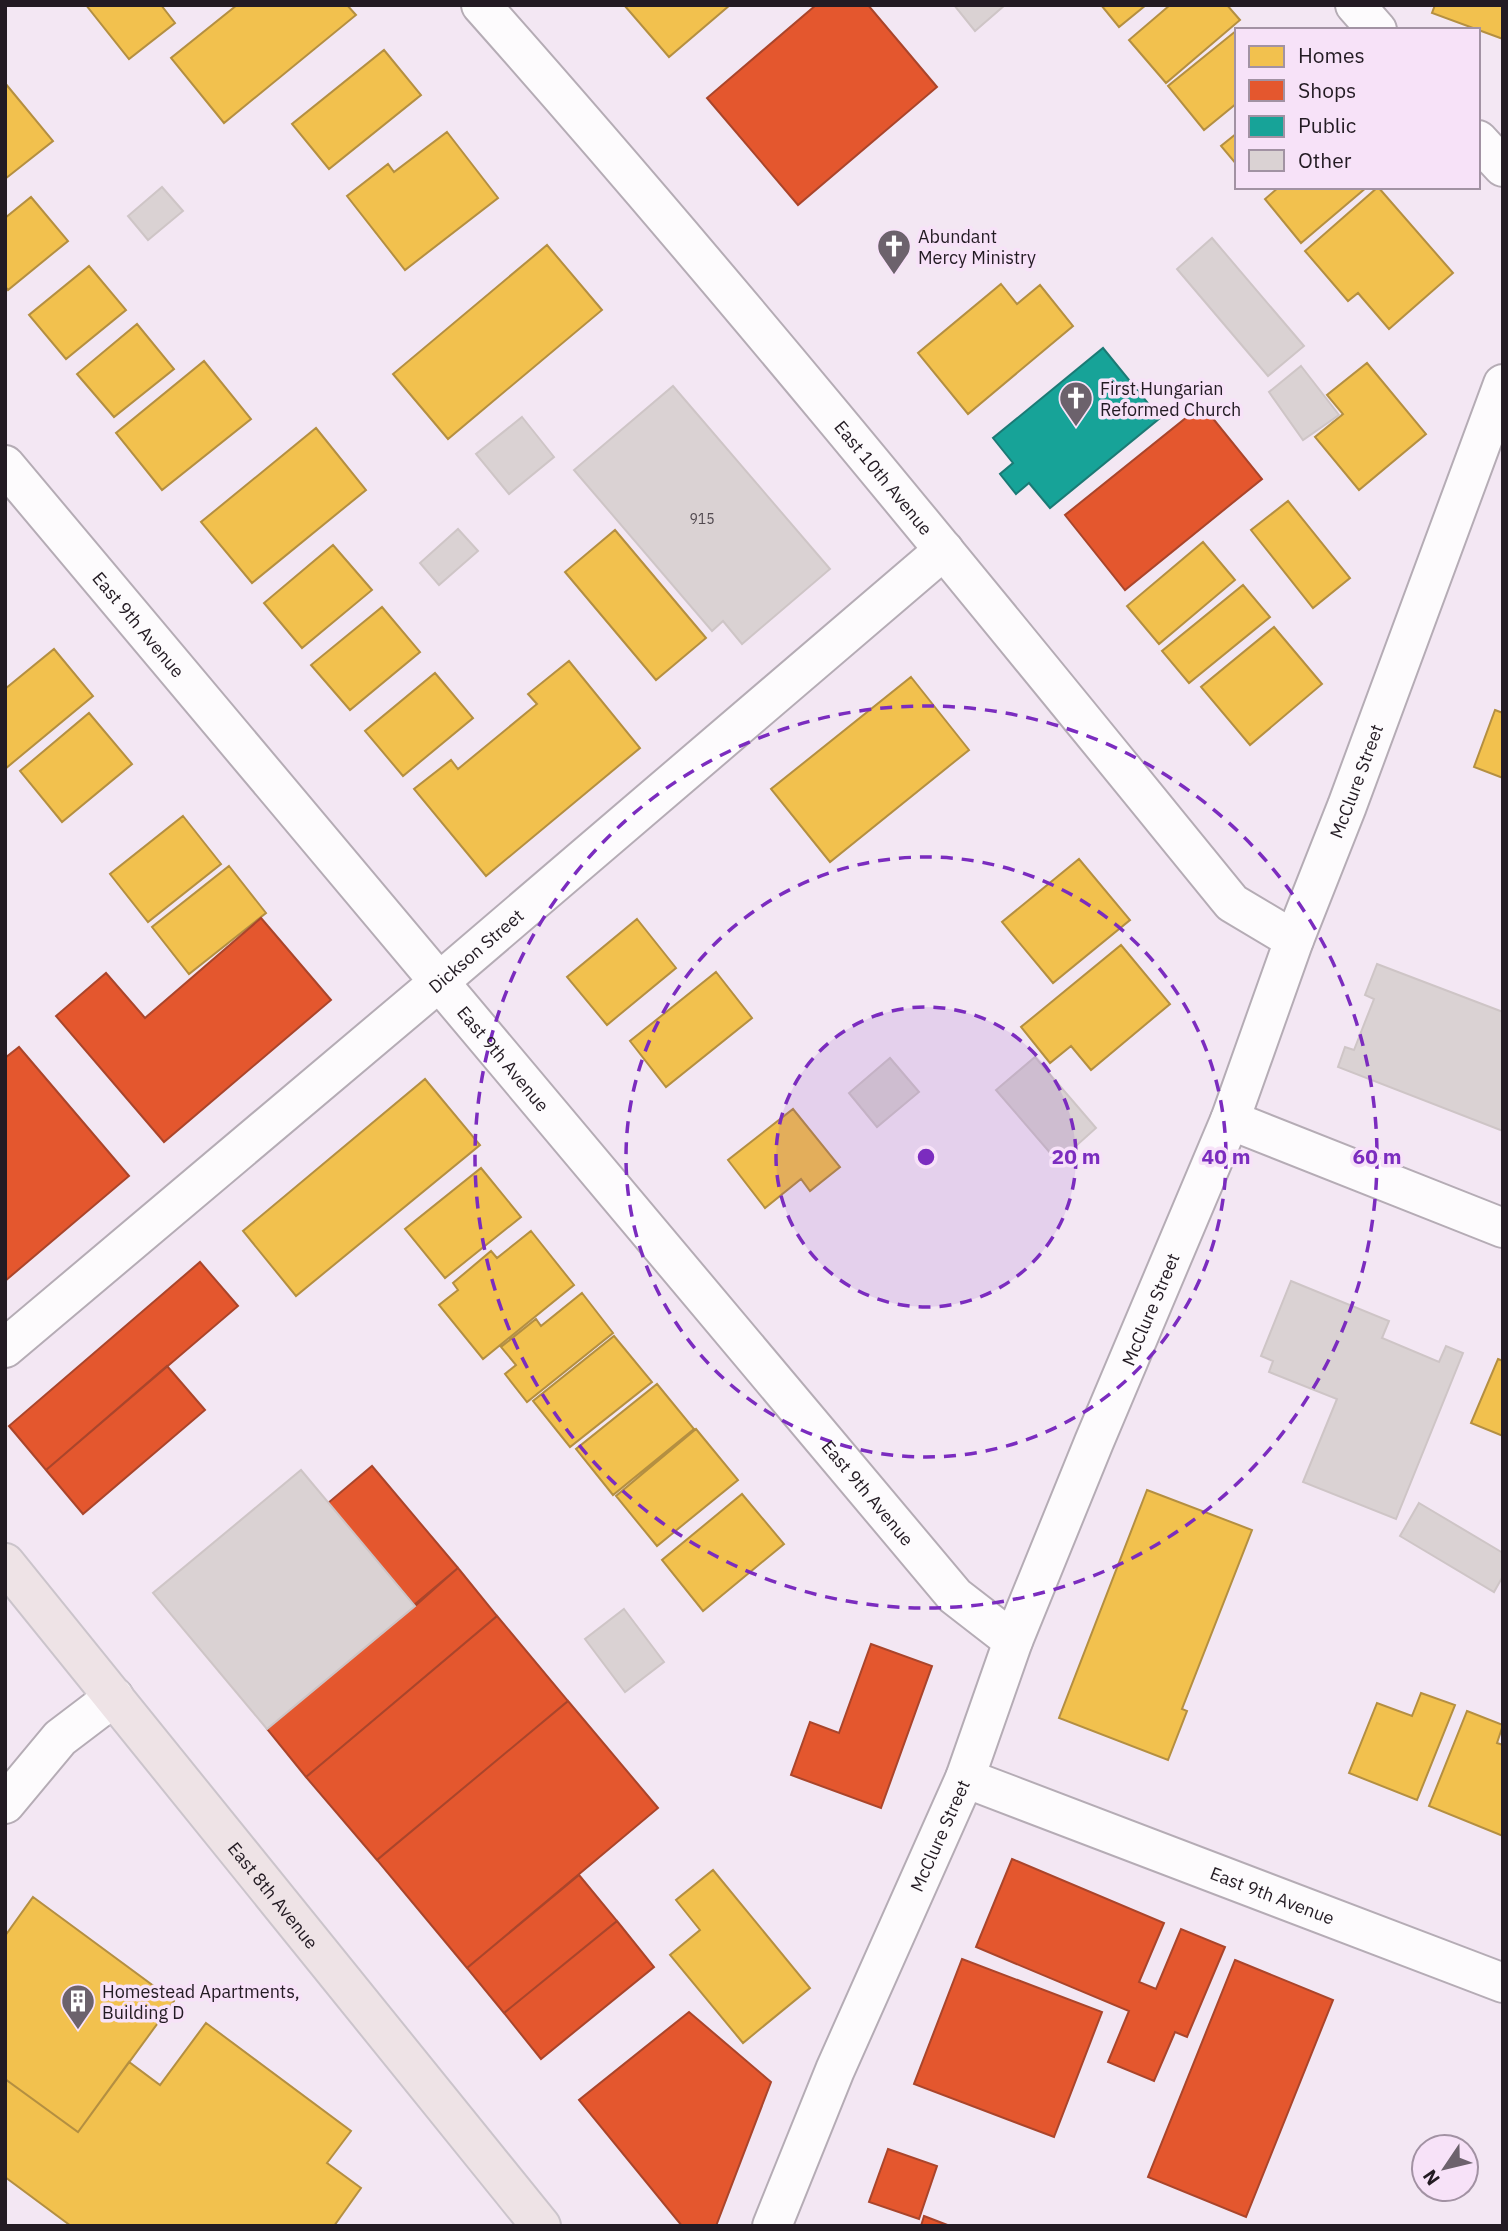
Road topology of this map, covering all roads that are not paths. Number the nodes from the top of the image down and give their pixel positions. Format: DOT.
graph roads {
  1 [pos="481,5"];
  2 [pos="1354,5"];
  3 [pos="1375,28"];
  4 [pos="1480,142"];
  5 [pos="1503,167"];
  6 [pos="1503,384"];
  7 [pos="5,465"];
  8 [pos="1487,478"];
  9 [pos="944,550"];
  10 [pos="1294,940"];
  11 [pos="439,982"];
  12 [pos="1230,1120"];
  13 [pos="1503,1228"];
  14 [pos="5,1348"];
  15 [pos="5,1563"];
  16 [pos="1013,1641"];
  17 [pos="114,1697"];
  18 [pos="965,1778"];
  19 [pos="5,1804"];
  20 [pos="1503,1983"];
  21 [pos="535,2223"];
  22 [pos="772,2226"];
  1 -- 9 [label="street, East 10th Avenue"];
  2 -- 3 [label="street"];
  4 -- 5 [label="street"];
  6 -- 8 [label="street, McClure Street"];
  7 -- 11 [label="street, East 9th Avenue"];
  8 -- 10 [label="street, McClure Street"];
  9 -- 10 [label="street, East 10th Avenue"];
  9 -- 11 [label="street, Dickson Street"];
  10 -- 12 [label="street, McClure Street"];
  11 -- 14 [label="street, Dickson Street"];
  11 -- 16 [label="street, East 9th Avenue"];
  12 -- 13 [label="street"];
  12 -- 16 [label="street, McClure Street"];
  15 -- 17 [label="main road, East 8th Avenue"];
  16 -- 18 [label="street, McClure Street"];
  17 -- 19 [label="street"];
  17 -- 21 [label="main road, East 8th Avenue"];
  18 -- 20 [label="street, East 9th Avenue"];
  18 -- 22 [label="street, McClure Street"];
}
